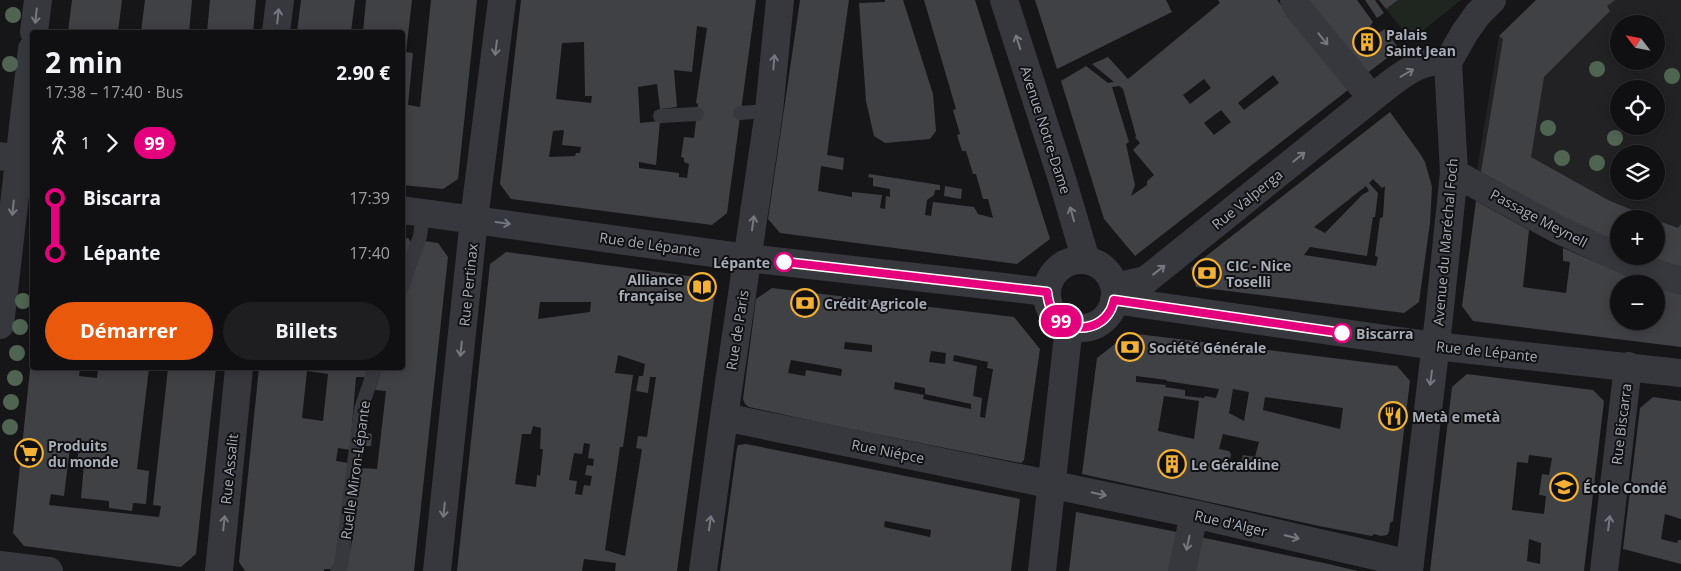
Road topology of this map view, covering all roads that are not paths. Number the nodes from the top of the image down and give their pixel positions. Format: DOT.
graph roads {
  1 [pos="38,0"];
  2 [pos="280,0"];
  3 [pos="502,0"];
  4 [pos="780,0"];
  5 [pos="1004,0"];
  6 [pos="1294,0"];
  7 [pos="1492,0"];
  8 [pos="34,30"];
  9 [pos="276,30"];
  10 [pos="1448,62"];
  11 [pos="30,64"];
  12 [pos="1372,98"];
  13 [pos="769,111"];
  14 [pos="740,112"];
  15 [pos="697,114"];
  16 [pos="660,116"];
  17 [pos="17,159"];
  18 [pos="1454,173"];
  19 [pos="413,211"];
  20 [pos="474,219"];
  21 [pos="748,258"];
  22 [pos="1086,260"];
  23 [pos="405,278"];
  24 [pos="1681,281"];
  25 [pos="1047,292"];
  26 [pos="1114,294"];
  27 [pos="0,324"];
  28 [pos="1070,326"];
  29 [pos="1435,346"];
  30 [pos="1628,366"];
  31 [pos="240,370"];
  32 [pos="374,370"];
  33 [pos="1681,373"];
  34 [pos="724,418"];
  35 [pos="1052,484"];
  36 [pos="1194,514"];
  37 [pos="0,565"];
  38 [pos="1409,567"];
  39 [pos="49,571"];
  40 [pos="219,571"];
  41 [pos="337,571"];
  42 [pos="437,571"];
  43 [pos="703,571"];
  44 [pos="1042,571"];
  45 [pos="1182,571"];
  46 [pos="1604,571"];
  1 -- 8 [label="street, one-way"];
  9 -- 2 [label="street, one-way"];
  3 -- 20 [label="street, Rue Pertinax, one-way"];
  13 -- 4 [label="street, Rue de Paris, one-way"];
  22 -- 5 [label="street, Avenue Notre-Dame, one-way"];
  6 -- 12 [label="street, one-way"];
  7 -- 10 [label="street"];
  12 -- 10 [label="street, one-way"];
  10 -- 18 [label="street, Avenue du Maréchal Foch"];
  11 -- 17 [label="street"];
  26 -- 12 [label="street, Rue Valperga, one-way"];
  13 -- 14 [label="lane"];
  21 -- 13 [label="street, Rue de Paris, one-way"];
  15 -- 16 [label="lane"];
  17 -- 27 [label="street, one-way"];
  18 -- 24 [label="street, Passage Meynell"];
  18 -- 29 [label="street, Avenue du Maréchal Foch"];
  19 -- 20 [label="street, Rue de Lépante"];
  19 -- 23 [label="lane"];
  20 -- 21 [label="street, Rue de Lépante, one-way"];
  20 -- 42 [label="street, Rue Pertinax, one-way"];
  21 -- 25 [label="street, Rue de Lépante"];
  21 -- 34 [label="street, Rue de Paris"];
  22 -- 25 [label="street"];
  22 -- 26 [label="street"];
  25 -- 28 [label="street"];
  26 -- 28 [label="street"];
  26 -- 29 [label="street, Rue de Lépante"];
  28 -- 35 [label="street"];
  29 -- 30 [label="street, Rue de Lépante"];
  29 -- 38 [label="street, Avenue du Maréchal Foch, one-way"];
  30 -- 33 [label="street, Rue de Lépante"];
  46 -- 30 [label="street, Rue Biscarra, one-way"];
  40 -- 31 [label="street, Rue Assalit, one-way"];
  32 -- 41 [label="lane, Ruelle Miron-Lépante"];
  34 -- 35 [label="street, Rue Niépce"];
  43 -- 34 [label="street, Rue de Paris, one-way"];
  35 -- 36 [label="street, Rue d'Alger, one-way"];
  35 -- 44 [label="street"];
  36 -- 38 [label="street, Rue d'Alger, one-way"];
  36 -- 45 [label="street, one-way"];
  37 -- 39 [label="street"];
}
